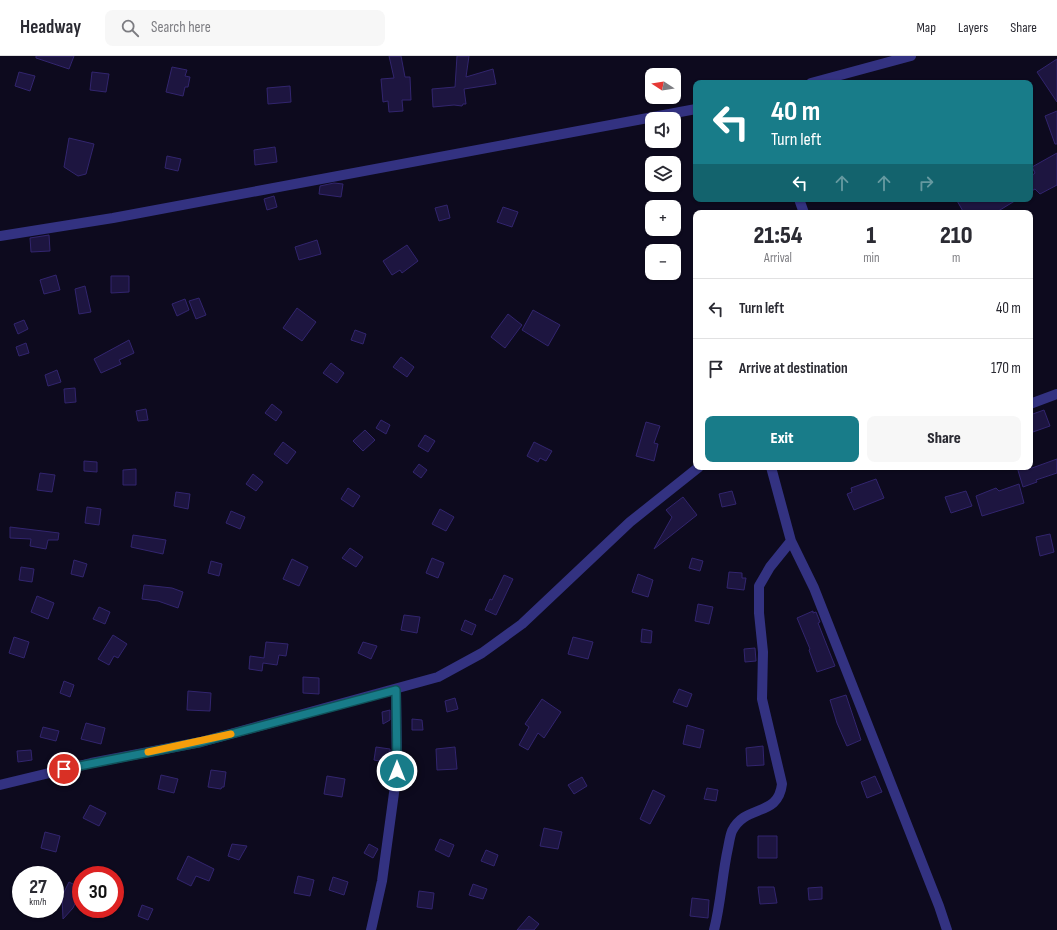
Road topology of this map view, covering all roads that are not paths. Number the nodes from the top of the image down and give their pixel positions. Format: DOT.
graph roads {
  1 [pos="912,56"];
  2 [pos="823,80"];
  3 [pos="693,110"];
  4 [pos="0,236"];
  5 [pos="1057,394"];
  6 [pos="1033,403"];
  7 [pos="695,470"];
  8 [pos="772,470"];
  9 [pos="791,541"];
  10 [pos="396,690"];
  11 [pos="0,785"];
  12 [pos="371,930"];
  13 [pos="714,930"];
  14 [pos="947,930"];
  1 -- 2 [label="street"];
  3 -- 4 [label="street"];
  5 -- 6 [label="street"];
  7 -- 10 [label="street"];
  8 -- 9 [label="street"];
  9 -- 13 [label="street"];
  9 -- 14 [label="street"];
  10 -- 11 [label="street"];
  10 -- 12 [label="street"];
}
